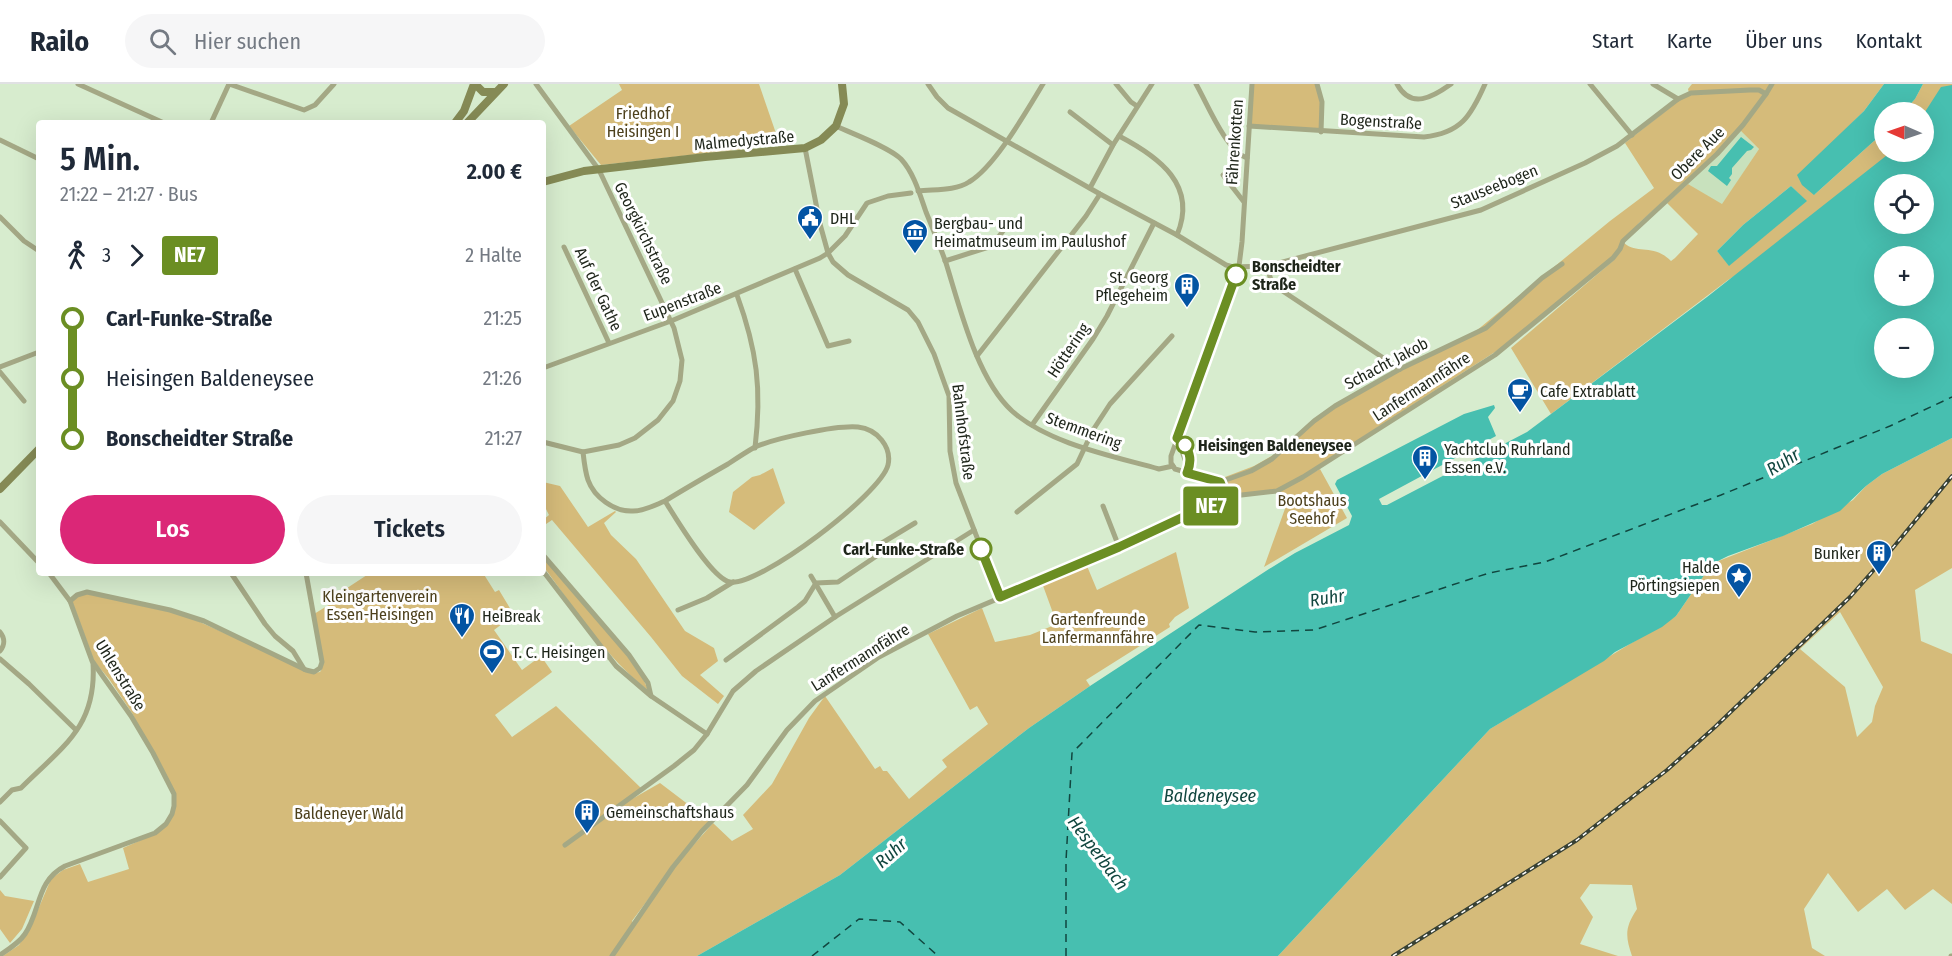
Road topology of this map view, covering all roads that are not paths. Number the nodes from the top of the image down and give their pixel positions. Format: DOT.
graph roads {
  1 [pos="78,84"];
  2 [pos="229,84"];
  3 [pos="334,84"];
  4 [pos="475,84"];
  5 [pos="536,84"];
  6 [pos="842,84"];
  7 [pos="928,84"];
  8 [pos="1043,84"];
  9 [pos="1116,84"];
  10 [pos="1152,84"];
  11 [pos="1196,84"];
  12 [pos="1252,84"];
  13 [pos="1317,84"];
  14 [pos="1397,84"];
  15 [pos="1451,84"];
  16 [pos="1485,84"];
  17 [pos="1590,84"];
  18 [pos="1653,84"];
  19 [pos="1772,84"];
  20 [pos="504,85"];
  21 [pos="495,92"];
  22 [pos="1766,94"];
  23 [pos="1678,99"];
  24 [pos="1137,106"];
  25 [pos="1070,112"];
  26 [pos="157,120"];
  27 [pos="212,120"];
  28 [pos="457,120"];
  29 [pos="470,120"];
  30 [pos="836,126"];
  31 [pos="1249,126"];
  32 [pos="1321,132"];
  33 [pos="1632,135"];
  34 [pos="1119,136"];
  35 [pos="0,140"];
  36 [pos="1007,140"];
  37 [pos="1113,145"];
  38 [pos="806,148"];
  39 [pos="36,158"];
  40 [pos="590,158"];
  41 [pos="1247,158"];
  42 [pos="599,170"];
  43 [pos="584,171"];
  44 [pos="1223,175"];
  45 [pos="546,181"];
  46 [pos="1090,188"];
  47 [pos="918,191"];
  48 [pos="911,193"];
  49 [pos="1101,194"];
  50 [pos="1244,202"];
  51 [pos="0,217"];
  52 [pos="1011,220"];
  53 [pos="1154,224"];
  54 [pos="1640,224"];
  55 [pos="1177,235"];
  56 [pos="564,247"];
  57 [pos="36,249"];
  58 [pos="828,253"];
  59 [pos="945,261"];
  60 [pos="1562,264"];
  61 [pos="1239,266"];
  62 [pos="1267,266"];
  63 [pos="795,269"];
  64 [pos="737,295"];
  65 [pos="671,321"];
  66 [pos="1172,336"];
  67 [pos="849,340"];
  68 [pos="609,343"];
  69 [pos="36,353"];
  70 [pos="977,356"];
  71 [pos="0,367"];
  72 [pos="546,367"];
  73 [pos="1400,369"];
  74 [pos="0,372"];
  75 [pos="24,401"];
  76 [pos="1032,425"];
  77 [pos="1177,438"];
  78 [pos="546,443"];
  79 [pos="1085,447"];
  80 [pos="755,448"];
  81 [pos="36,452"];
  82 [pos="583,452"];
  83 [pos="1172,463"];
  84 [pos="1188,471"];
  85 [pos="1220,482"];
  86 [pos="0,489"];
  87 [pos="1224,497"];
  88 [pos="665,501"];
  89 [pos="1103,506"];
  90 [pos="1017,513"];
  91 [pos="0,522"];
  92 [pos="915,523"];
  93 [pos="974,530"];
  94 [pos="1119,547"];
  95 [pos="546,558"];
  96 [pos="36,560"];
  97 [pos="546,575"];
  98 [pos="51,576"];
  99 [pos="233,576"];
  100 [pos="307,576"];
  101 [pos="812,576"];
  102 [pos="733,582"];
  103 [pos="816,583"];
  104 [pos="1000,597"];
  105 [pos="70,601"];
  106 [pos="678,609"];
  107 [pos="835,617"];
  108 [pos="0,632"];
  109 [pos="0,651"];
  110 [pos="0,659"];
  111 [pos="726,660"];
  112 [pos="93,663"];
  113 [pos="636,665"];
  114 [pos="306,670"];
  115 [pos="626,675"];
  116 [pos="651,696"];
  117 [pos="76,730"];
  118 [pos="707,734"];
  119 [pos="0,802"];
  120 [pos="0,821"];
  121 [pos="565,845"];
  122 [pos="0,878"];
  123 [pos="0,955"];
  124 [pos="612,956"];
  1 -- 26 [label="street"];
  2 -- 3 [label="street"];
  2 -- 27 [label="street"];
  4 -- 21 [label="street"];
  4 -- 28 [label="street"];
  5 -- 40 [label="street, Georgkirchstraße"];
  6 -- 30 [label="street"];
  7 -- 36 [label="street"];
  8 -- 36 [label="street"];
  9 -- 24 [label="street"];
  10 -- 24 [label="street"];
  11 -- 41 [label="street"];
  12 -- 31 [label="street, Fährenkotten"];
  13 -- 32 [label="street"];
  14 -- 15 [label="street"];
  16 -- 32 [label="street, Bogenstraße"];
  17 -- 33 [label="street"];
  18 -- 23 [label="street"];
  19 -- 22 [label="street, Obere Aue"];
  20 -- 21 [label="street"];
  21 -- 29 [label="street"];
  22 -- 23 [label="street"];
  22 -- 54 [label="street, Obere Aue"];
  23 -- 33 [label="street, Stauseebogen"];
  24 -- 34 [label="street"];
  25 -- 37 [label="street"];
  30 -- 38 [label="street"];
  30 -- 47 [label="street, Stemmering"];
  31 -- 32 [label="street, Bogenstraße"];
  31 -- 41 [label="street, Fährenkotten"];
  33 -- 62 [label="street, Stauseebogen"];
  34 -- 37 [label="street"];
  34 -- 55 [label="street"];
  35 -- 39 [label="street"];
  36 -- 46 [label="street"];
  36 -- 47 [label="street"];
  37 -- 46 [label="street"];
  38 -- 42 [label="street, Malmedystraße"];
  38 -- 58 [label="street, Bahnhofstraße"];
  40 -- 42 [label="street, Georgkirchstraße"];
  40 -- 43 [label="street"];
  41 -- 50 [label="street, Fährenkotten"];
  42 -- 43 [label="street, Malmedystraße"];
  42 -- 65 [label="street, Georgkirchstraße"];
  43 -- 45 [label="street, Malmedystraße"];
  44 -- 50 [label="street, Fährenkotten"];
  46 -- 49 [label="street"];
  47 -- 59 [label="street, Stemmering"];
  48 -- 58 [label="street"];
  49 -- 53 [label="street"];
  49 -- 70 [label="street"];
  50 -- 61 [label="street, Fährenkotten"];
  51 -- 57 [label="street"];
  52 -- 59 [label="street"];
  53 -- 55 [label="street"];
  53 -- 76 [label="street, Höttering"];
  54 -- 87 [label="street, Lanfermannfähre"];
  55 -- 61 [label="street"];
  56 -- 68 [label="street, Auf der Gathe"];
  58 -- 63 [label="street, Eupenstraße"];
  58 -- 93 [label="street, Bahnhofstraße"];
  59 -- 70 [label="street, Stemmering"];
  60 -- 73 [label="street, Schacht Jakob"];
  61 -- 62 [label="street"];
  61 -- 77 [label="street, Fährenkotten"];
  62 -- 73 [label="street"];
  63 -- 64 [label="street, Eupenstraße"];
  63 -- 67 [label="street"];
  64 -- 65 [label="street, Eupenstraße"];
  64 -- 80 [label="street"];
  65 -- 68 [label="street, Eupenstraße"];
  65 -- 82 [label="street, Georgkirchstraße"];
  66 -- 79 [label="street"];
  68 -- 72 [label="street, Eupenstraße"];
  69 -- 71 [label="street"];
  70 -- 76 [label="street, Stemmering"];
  73 -- 85 [label="street, Schacht Jakob"];
  74 -- 75 [label="street"];
  76 -- 79 [label="street, Stemmering"];
  77 -- 83 [label="street, Fährenkotten"];
  77 -- 84 [label="street"];
  78 -- 82 [label="street"];
  79 -- 83 [label="street, Stemmering"];
  79 -- 90 [label="street"];
  80 -- 88 [label="street"];
  80 -- 102 [label="street"];
  81 -- 86 [label="street"];
  82 -- 88 [label="street"];
  83 -- 84 [label="street, Stemmering"];
  84 -- 85 [label="street, Stemmering"];
  85 -- 87 [label="street"];
  87 -- 94 [label="street, Lanfermannfähre"];
  88 -- 102 [label="street"];
  89 -- 94 [label="street"];
  91 -- 96 [label="street"];
  92 -- 103 [label="street"];
  93 -- 104 [label="street, Bahnhofstraße"];
  93 -- 107 [label="street"];
  94 -- 104 [label="street, Lanfermannfähre"];
  95 -- 113 [label="street"];
  97 -- 115 [label="street"];
  98 -- 105 [label="street, Uhlenstraße"];
  99 -- 114 [label="street"];
  100 -- 114 [label="street"];
  101 -- 103 [label="street"];
  102 -- 106 [label="street"];
  103 -- 107 [label="street"];
  103 -- 111 [label="street"];
  104 -- 124 [label="street, Lanfermannfähre"];
  105 -- 112 [label="street, Uhlenstraße"];
  105 -- 114 [label="street"];
  107 -- 118 [label="street"];
  108 -- 109 [label="street"];
  110 -- 117 [label="street"];
  112 -- 117 [label="street"];
  112 -- 123 [label="street, Uhlenstraße"];
  113 -- 115 [label="street"];
  113 -- 116 [label="street"];
  115 -- 116 [label="street"];
  116 -- 118 [label="street"];
  117 -- 119 [label="street"];
  118 -- 121 [label="street"];
  120 -- 122 [label="street"];
}
